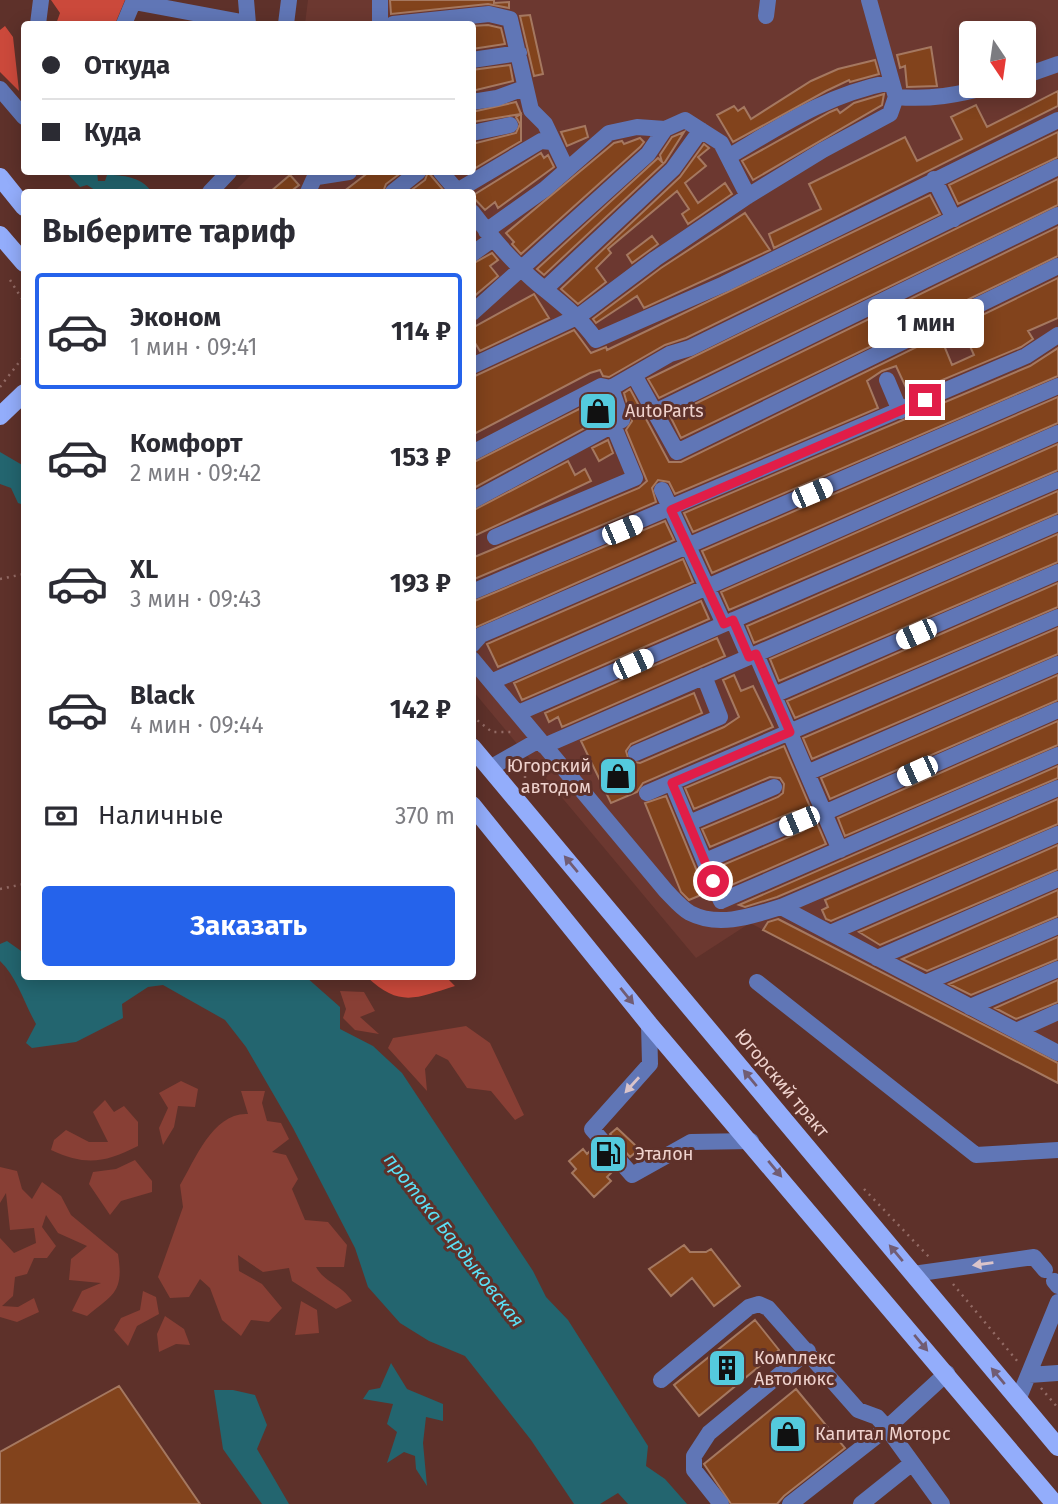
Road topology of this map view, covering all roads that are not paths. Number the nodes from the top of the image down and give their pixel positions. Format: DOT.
graph roads {
  1 [pos="41,0"];
  2 [pos="246,0"];
  3 [pos="289,0"];
  4 [pos="380,0"];
  5 [pos="869,0"];
  6 [pos="134,1"];
  7 [pos="38,21"];
  8 [pos="125,21"];
  9 [pos="232,21"];
  10 [pos="247,21"];
  11 [pos="286,21"];
  12 [pos="380,21"];
  13 [pos="422,21"];
  14 [pos="519,52"];
  15 [pos="476,59"];
  16 [pos="1058,64"];
  17 [pos="1036,72"];
  18 [pos="524,88"];
  19 [pos="0,89"];
  20 [pos="894,89"];
  21 [pos="959,95"];
  22 [pos="476,101"];
  23 [pos="21,114"];
  24 [pos="1058,120"];
  25 [pos="510,125"];
  26 [pos="665,129"];
  27 [pos="701,130"];
  28 [pos="476,132"];
  29 [pos="552,142"];
  30 [pos="728,158"];
  31 [pos="1058,167"];
  32 [pos="567,170"];
  33 [pos="226,175"];
  34 [pos="414,175"];
  35 [pos="443,175"];
  36 [pos="0,177"];
  37 [pos="934,179"];
  38 [pos="213,189"];
  39 [pos="397,189"];
  40 [pos="455,189"];
  41 [pos="462,189"];
  42 [pos="748,196"];
  43 [pos="21,203"];
  44 [pos="1058,215"];
  45 [pos="476,217"];
  46 [pos="954,219"];
  47 [pos="0,235"];
  48 [pos="489,235"];
  49 [pos="476,250"];
  50 [pos="21,260"];
  51 [pos="1058,266"];
  52 [pos="523,270"];
  53 [pos="545,289"];
  54 [pos="476,310"];
  55 [pos="579,316"];
  56 [pos="1058,335"];
  57 [pos="476,366"];
  58 [pos="634,375"];
  59 [pos="887,380"];
  60 [pos="1058,386"];
  61 [pos="611,388"];
  62 [pos="21,396"];
  63 [pos="900,411"];
  64 [pos="655,412"];
  65 [pos="0,416"];
  66 [pos="613,425"];
  67 [pos="1058,433"];
  68 [pos="476,451"];
  69 [pos="1058,480"];
  70 [pos="662,490"];
  71 [pos="476,499"];
  72 [pos="671,510"];
  73 [pos="1058,523"];
  74 [pos="495,537"];
  75 [pos="688,547"];
  76 [pos="1058,572"];
  77 [pos="707,587"];
  78 [pos="476,590"];
  79 [pos="1058,617"];
  80 [pos="729,622"];
  81 [pos="476,641"];
  82 [pos="753,656"];
  83 [pos="476,663"];
  84 [pos="1058,664"];
  85 [pos="704,676"];
  86 [pos="493,681"];
  87 [pos="774,695"];
  88 [pos="1058,710"];
  89 [pos="523,720"];
  90 [pos="790,732"];
  91 [pos="542,743"];
  92 [pos="476,752"];
  93 [pos="636,753"];
  94 [pos="1058,755"];
  95 [pos="490,768"];
  96 [pos="807,773"];
  97 [pos="672,783"];
  98 [pos="774,787"];
  99 [pos="1058,788"];
  100 [pos="647,793"];
  101 [pos="476,809"];
  102 [pos="824,813"];
  103 [pos="799,821"];
  104 [pos="689,823"];
  105 [pos="1058,834"];
  106 [pos="839,850"];
  107 [pos="705,861"];
  108 [pos="1058,879"];
  109 [pos="781,907"];
  110 [pos="1058,926"];
  111 [pos="830,933"];
  112 [pos="877,958"];
  113 [pos="1058,969"];
  114 [pos="757,982"];
  115 [pos="925,983"];
  116 [pos="971,1007"];
  117 [pos="1058,1013"];
  118 [pos="649,1024"];
  119 [pos="1016,1031"];
  120 [pos="1058,1053"];
  121 [pos="751,1141"];
  122 [pos="1058,1150"];
  123 [pos="913,1274"];
  124 [pos="1052,1279"];
  125 [pos="1058,1303"];
  126 [pos="808,1351"];
  127 [pos="947,1373"];
  128 [pos="1058,1373"];
  129 [pos="1029,1375"];
  130 [pos="661,1380"];
  131 [pos="1018,1400"];
  132 [pos="887,1428"];
  133 [pos="1058,1447"];
  134 [pos="911,1464"];
  135 [pos="721,1504"];
  136 [pos="790,1504"];
  137 [pos="862,1504"];
  138 [pos="942,1504"];
  139 [pos="1055,1504"];
  1 -- 7 [label="street"];
  2 -- 10 [label="street"];
  3 -- 11 [label="street"];
  4 -- 12 [label="street"];
  5 -- 20 [label="street"];
  6 -- 8 [label="street"];
  6 -- 9 [label="street"];
  13 -- 14 [label="street"];
  14 -- 15 [label="street"];
  14 -- 18 [label="street"];
  16 -- 17 [label="street"];
  18 -- 22 [label="street"];
  18 -- 29 [label="street"];
  19 -- 23 [label="street"];
  20 -- 21 [label="street"];
  20 -- 30 [label="street"];
  20 -- 42 [label="street"];
  24 -- 37 [label="street"];
  25 -- 28 [label="street"];
  26 -- 27 [label="street"];
  26 -- 32 [label="street"];
  26 -- 52 [label="street"];
  27 -- 30 [label="street"];
  27 -- 53 [label="street"];
  29 -- 32 [label="street"];
  29 -- 41 [label="street"];
  30 -- 42 [label="street"];
  31 -- 46 [label="street"];
  32 -- 48 [label="street"];
  33 -- 38 [label="street"];
  34 -- 39 [label="street"];
  35 -- 40 [label="street"];
  36 -- 43 [label="main road"];
  37 -- 46 [label="street"];
  37 -- 55 [label="street"];
  42 -- 55 [label="street"];
  44 -- 64 [label="street"];
  45 -- 48 [label="street"];
  46 -- 58 [label="street"];
  47 -- 50 [label="main road"];
  48 -- 49 [label="street"];
  48 -- 52 [label="street"];
  51 -- 64 [label="street"];
  52 -- 53 [label="street"];
  52 -- 54 [label="street"];
  53 -- 55 [label="street"];
  55 -- 57 [label="street"];
  56 -- 63 [label="street"];
  58 -- 61 [label="street"];
  58 -- 64 [label="street"];
  59 -- 63 [label="street"];
  60 -- 75 [label="street"];
  61 -- 66 [label="street"];
  61 -- 68 [label="street"];
  62 -- 65 [label="main road"];
  63 -- 72 [label="street"];
  66 -- 71 [label="street"];
  66 -- 74 [label="street"];
  67 -- 77 [label="street"];
  69 -- 80 [label="street"];
  70 -- 72 [label="street"];
  72 -- 75 [label="street"];
  72 -- 78 [label="street"];
  73 -- 82 [label="street"];
  75 -- 77 [label="street"];
  75 -- 81 [label="street"];
  76 -- 87 [label="street"];
  77 -- 80 [label="street"];
  77 -- 86 [label="street"];
  79 -- 90 [label="street"];
  80 -- 82 [label="street"];
  80 -- 89 [label="street"];
  82 -- 85 [label="street"];
  82 -- 87 [label="street"];
  83 -- 86 [label="street"];
  84 -- 96 [label="street"];
  85 -- 91 [label="street"];
  85 -- 93 [label="street"];
  86 -- 89 [label="street"];
  87 -- 90 [label="street"];
  88 -- 102 [label="street"];
  89 -- 91 [label="street"];
  90 -- 96 [label="street"];
  90 -- 97 [label="street"];
  91 -- 95 [label="street"];
  91 -- 109 [label="street"];
  92 -- 95 [label="main road, Югорский тракт"];
  94 -- 106 [label="street"];
  123 -- 95 [label="main road, Югорский тракт, one-way"];
  96 -- 102 [label="street"];
  97 -- 100 [label="street"];
  97 -- 104 [label="street"];
  98 -- 104 [label="street"];
  99 -- 109 [label="street"];
  101 -- 118 [label="main road, one-way"];
  102 -- 106 [label="street"];
  103 -- 107 [label="street"];
  104 -- 107 [label="street"];
  105 -- 111 [label="street"];
  106 -- 107 [label="street"];
  108 -- 112 [label="street"];
  109 -- 111 [label="street"];
  110 -- 115 [label="street"];
  111 -- 112 [label="street"];
  112 -- 115 [label="street"];
  113 -- 116 [label="street"];
  114 -- 122 [label="street"];
  115 -- 116 [label="street"];
  116 -- 119 [label="street"];
  117 -- 119 [label="street"];
  118 -- 121 [label="main road"];
  118 -- 121 [label="street, one-way"];
  119 -- 120 [label="street"];
  121 -- 127 [label="main road, one-way"];
  124 -- 123 [label="street, one-way"];
  131 -- 123 [label="main road, Югорский тракт, one-way"];
  125 -- 129 [label="street"];
  126 -- 130 [label="street"];
  126 -- 132 [label="street"];
  126 -- 135 [label="street"];
  127 -- 132 [label="street"];
  127 -- 139 [label="main road"];
  128 -- 129 [label="street"];
  129 -- 131 [label="street"];
  131 -- 133 [label="main road, Югорский тракт"];
  132 -- 134 [label="street"];
  132 -- 136 [label="street"];
  134 -- 137 [label="street"];
  134 -- 138 [label="street"];
}
